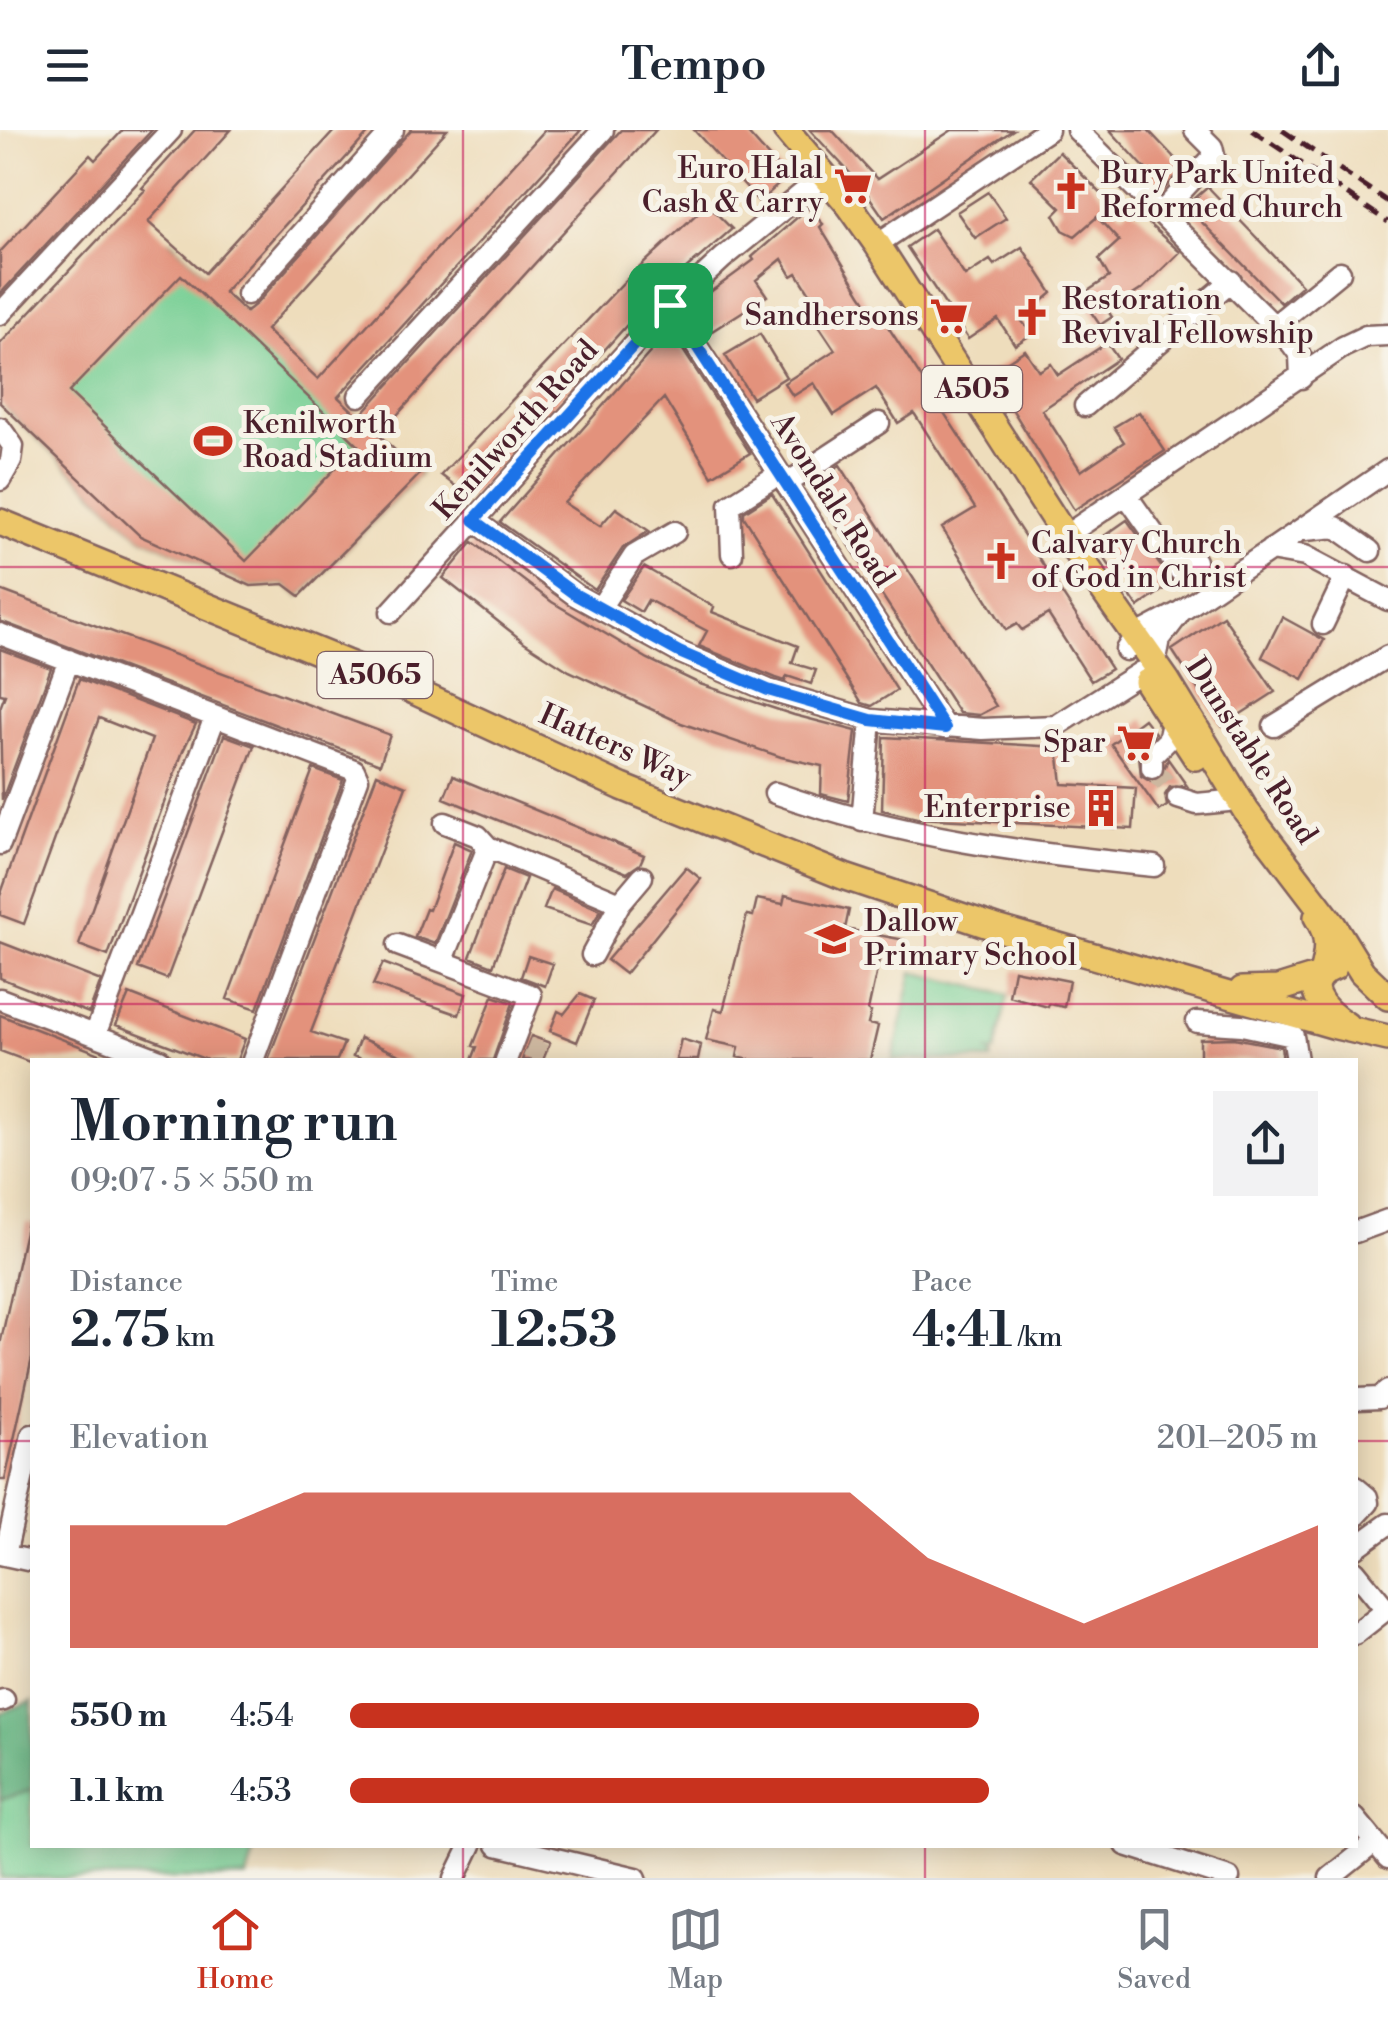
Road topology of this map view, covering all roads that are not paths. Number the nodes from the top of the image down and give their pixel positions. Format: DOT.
graph roads {
  1 [pos="172,130"];
  2 [pos="393,130"];
  3 [pos="603,130"];
  4 [pos="786,130"];
  5 [pos="1048,130"];
  6 [pos="1078,130"];
  7 [pos="1194,130"];
  8 [pos="825,175"];
  9 [pos="1161,213"];
  10 [pos="877,244"];
  11 [pos="1340,272"];
  12 [pos="1231,281"];
  13 [pos="246,294"];
  14 [pos="670,305"];
  15 [pos="0,314"];
  16 [pos="1274,326"];
  17 [pos="1386,335"];
  18 [pos="1292,344"];
  19 [pos="1343,347"];
  20 [pos="1301,378"];
  21 [pos="359,396"];
  22 [pos="1086,406"];
  23 [pos="879,423"];
  24 [pos="0,428"];
  25 [pos="1388,470"];
  26 [pos="783,479"];
  27 [pos="0,480"];
  28 [pos="1127,496"];
  29 [pos="474,520"];
  30 [pos="0,522"];
  31 [pos="674,532"];
  32 [pos="1294,534"];
  33 [pos="1065,536"];
  34 [pos="1270,550"];
  35 [pos="1370,551"];
  36 [pos="732,554"];
  37 [pos="1194,561"];
  38 [pos="1346,576"];
  39 [pos="1388,600"];
  40 [pos="600,608"];
  41 [pos="391,612"];
  42 [pos="1180,612"];
  43 [pos="1323,624"];
  44 [pos="0,634"];
  45 [pos="1130,643"];
  46 [pos="1388,656"];
  47 [pos="69,660"];
  48 [pos="1148,668"];
  49 [pos="215,716"];
  50 [pos="871,720"];
  51 [pos="1172,723"];
  52 [pos="1274,726"];
  53 [pos="945,728"];
  54 [pos="1152,768"];
  55 [pos="775,794"];
  56 [pos="1178,798"];
  57 [pos="1228,800"];
  58 [pos="862,821"];
  59 [pos="445,823"];
  60 [pos="0,844"];
  61 [pos="488,847"];
  62 [pos="1154,866"];
  63 [pos="642,877"];
  64 [pos="620,903"];
  65 [pos="398,945"];
  66 [pos="592,956"];
  67 [pos="444,960"];
  68 [pos="1362,972"];
  69 [pos="1321,975"];
  70 [pos="1218,990"];
  71 [pos="1388,996"];
  72 [pos="0,999"];
  73 [pos="1197,1022"];
  74 [pos="1350,1028"];
  75 [pos="95,1035"];
  76 [pos="1388,1038"];
  77 [pos="515,1050"];
  78 [pos="119,1053"];
  79 [pos="148,1058"];
  80 [pos="253,1058"];
  81 [pos="1297,1058"];
  82 [pos="1388,1220"];
  83 [pos="1358,1231"];
  84 [pos="1388,1392"];
  85 [pos="1358,1400"];
  86 [pos="30,1443"];
  87 [pos="1358,1490"];
  88 [pos="1358,1513"];
  89 [pos="1388,1524"];
  90 [pos="1358,1546"];
  91 [pos="3,1555"];
  92 [pos="30,1561"];
  93 [pos="1358,1574"];
  94 [pos="1387,1608"];
  95 [pos="1358,1632"];
  96 [pos="1358,1822"];
  97 [pos="510,1848"];
  98 [pos="1135,1848"];
  99 [pos="1384,1853"];
  100 [pos="613,1875"];
  101 [pos="636,1878"];
  102 [pos="1229,1878"];
  103 [pos="1330,1878"];
  1 -- 15 [label="street"];
  2 -- 13 [label="street"];
  3 -- 21 [label="street"];
  4 -- 8 [label="main road, Dunstable Road / A505"];
  5 -- 10 [label="street"];
  6 -- 9 [label="street"];
  7 -- 9 [label="street"];
  8 -- 10 [label="main road, Dunstable Road / A505"];
  8 -- 14 [label="street, Kenilworth Road"];
  9 -- 12 [label="street"];
  10 -- 33 [label="main road, Dunstable Road / A505"];
  11 -- 16 [label="street"];
  12 -- 16 [label="street"];
  12 -- 22 [label="street"];
  14 -- 26 [label="street, Avondale Road"];
  14 -- 29 [label="street, Kenilworth Road"];
  16 -- 18 [label="street"];
  17 -- 19 [label="street"];
  18 -- 19 [label="street"];
  18 -- 20 [label="street"];
  19 -- 20 [label="street"];
  20 -- 28 [label="street"];
  23 -- 26 [label="street"];
  24 -- 27 [label="street"];
  25 -- 32 [label="street"];
  26 -- 36 [label="street"];
  26 -- 53 [label="street, Avondale Road"];
  28 -- 33 [label="street"];
  28 -- 37 [label="street"];
  29 -- 40 [label="street"];
  29 -- 41 [label="street, Kenilworth Road"];
  30 -- 70 [label="main road, Hatters Way / A5065"];
  31 -- 40 [label="street"];
  32 -- 34 [label="street"];
  32 -- 35 [label="street"];
  33 -- 45 [label="main road, Dunstable Road"];
  34 -- 38 [label="street"];
  34 -- 42 [label="street"];
  38 -- 39 [label="street"];
  38 -- 43 [label="street"];
  40 -- 50 [label="street"];
  42 -- 45 [label="street"];
  42 -- 48 [label="street"];
  44 -- 47 [label="street"];
  45 -- 48 [label="main road, Dunstable Road"];
  46 -- 52 [label="street"];
  47 -- 49 [label="street"];
  47 -- 60 [label="street"];
  48 -- 51 [label="main road, Dunstable Road"];
  48 -- 53 [label="street"];
  48 -- 68 [label="main road, Dunstable Road"];
  49 -- 75 [label="street"];
  49 -- 80 [label="street"];
  50 -- 53 [label="street"];
  50 -- 58 [label="street"];
  51 -- 54 [label="street"];
  51 -- 57 [label="main road, Dunstable Road"];
  55 -- 58 [label="street"];
  56 -- 57 [label="street"];
  57 -- 69 [label="main road, Dunstable Road"];
  58 -- 62 [label="street"];
  59 -- 61 [label="street"];
  61 -- 64 [label="street"];
  61 -- 67 [label="street"];
  63 -- 64 [label="street"];
  64 -- 66 [label="street"];
  65 -- 67 [label="street"];
  67 -- 77 [label="street"];
  68 -- 69 [label="main road, Hatters Way"];
  68 -- 71 [label="main road, Dunstable Road"];
  69 -- 70 [label="main road, Hatters Way / A5065"];
  69 -- 74 [label="main road"];
  70 -- 74 [label="main road, Hatters Way / A5065"];
  72 -- 75 [label="street"];
  73 -- 81 [label="street"];
  74 -- 76 [label="main road, Hatters Way"];
  75 -- 78 [label="street"];
  78 -- 79 [label="street"];
  82 -- 83 [label="street"];
  84 -- 85 [label="street"];
  86 -- 91 [label="street"];
  87 -- 88 [label="street"];
  89 -- 90 [label="street"];
  91 -- 92 [label="street"];
  93 -- 94 [label="street"];
  94 -- 95 [label="street"];
  96 -- 99 [label="street"];
  97 -- 100 [label="street"];
  98 -- 102 [label="street"];
  99 -- 103 [label="street"];
  100 -- 101 [label="street"];
}
